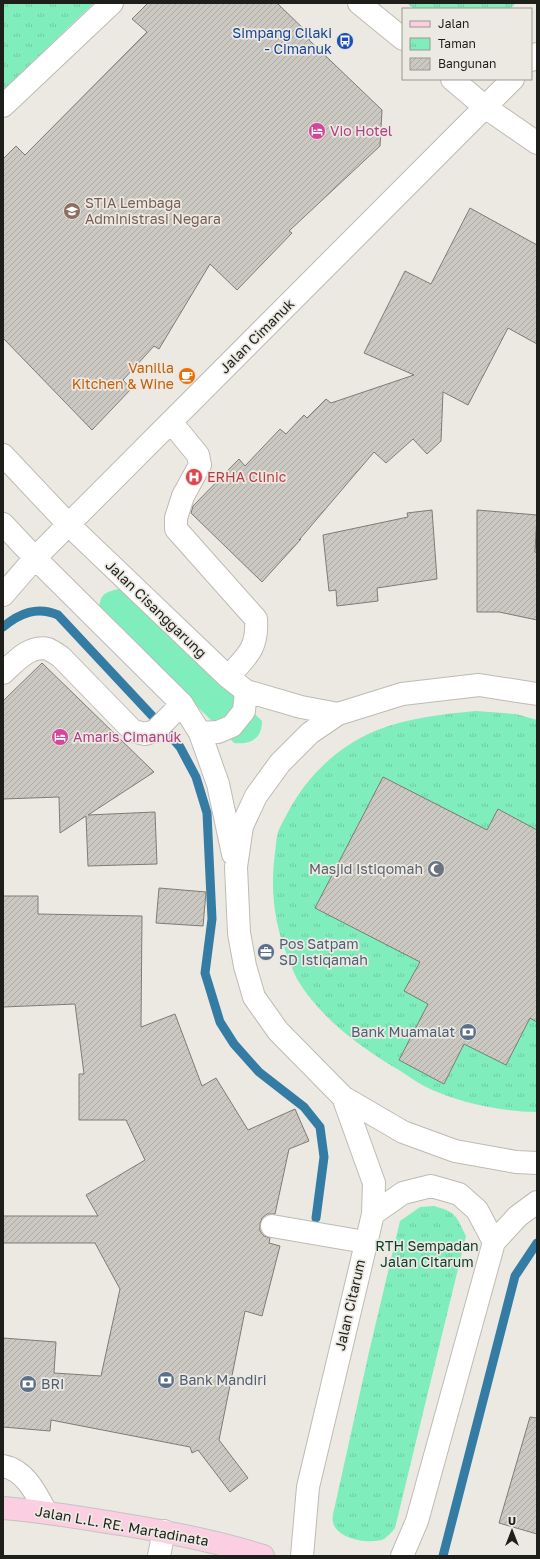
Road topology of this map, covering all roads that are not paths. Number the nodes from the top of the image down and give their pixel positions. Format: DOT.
graph roads {
  1 [pos="112,3"];
  2 [pos="359,3"];
  3 [pos="402,38"];
  4 [pos="453,80"];
  5 [pos="512,80"];
  6 [pos="3,106"];
  7 [pos="486,106"];
  8 [pos="537,143"];
  9 [pos="171,422"];
  10 [pos="3,455"];
  11 [pos="3,524"];
  12 [pos="68,525"];
  13 [pos="35,558"];
  14 [pos="3,594"];
  15 [pos="3,673"];
  16 [pos="228,677"];
  17 [pos="246,692"];
  18 [pos="537,694"];
  19 [pos="182,704"];
  20 [pos="338,714"];
  21 [pos="200,733"];
  22 [pos="236,867"];
  23 [pos="343,1097"];
  24 [pos="537,1163"];
  25 [pos="537,1202"];
  26 [pos="373,1214"];
  27 [pos="272,1226"];
  28 [pos="365,1242"];
  29 [pos="494,1242"];
  30 [pos="3,1466"];
  31 [pos="3,1508"];
  32 [pos="46,1512"];
  33 [pos="164,1531"];
  34 [pos="159,1556"];
  35 [pos="263,1556"];
  36 [pos="302,1556"];
  37 [pos="402,1556"];
  1 -- 6 [label="street"];
  2 -- 3 [label="street"];
  4 -- 7 [label="street"];
  5 -- 7 [label="street, Jalan Cimanuk"];
  7 -- 8 [label="street"];
  7 -- 9 [label="street, Jalan Cimanuk"];
  9 -- 12 [label="street, Jalan Cimanuk"];
  9 -- 16 [label="street"];
  10 -- 12 [label="street, Jalan Cisanggarung"];
  11 -- 13 [label="street"];
  12 -- 13 [label="street, Jalan Cimanuk"];
  12 -- 16 [label="street, Jalan Cisanggarung"];
  13 -- 14 [label="street, Jalan Cimanuk"];
  13 -- 19 [label="street"];
  15 -- 19 [label="street"];
  16 -- 17 [label="street, Jalan Cisanggarung"];
  17 -- 20 [label="street, Jalan Cisanggarung"];
  17 -- 21 [label="street"];
  18 -- 20 [label="street"];
  19 -- 21 [label="street"];
  20 -- 22 [label="street"];
  21 -- 22 [label="street"];
  22 -- 23 [label="street"];
  23 -- 24 [label="street"];
  23 -- 26 [label="street, Jalan Citarum"];
  25 -- 29 [label="street"];
  26 -- 28 [label="street, Jalan Citarum"];
  26 -- 29 [label="street"];
  27 -- 28 [label="street"];
  28 -- 36 [label="street, Jalan Citarum"];
  29 -- 37 [label="street"];
  30 -- 32 [label="street"];
  31 -- 32 [label="main road, Jalan L.L. RE. Martadinata"];
  32 -- 33 [label="main road, Jalan L.L. RE. Martadinata"];
  33 -- 34 [label="street"];
  33 -- 35 [label="main road, Jalan L.L. RE. Martadinata"];
}
